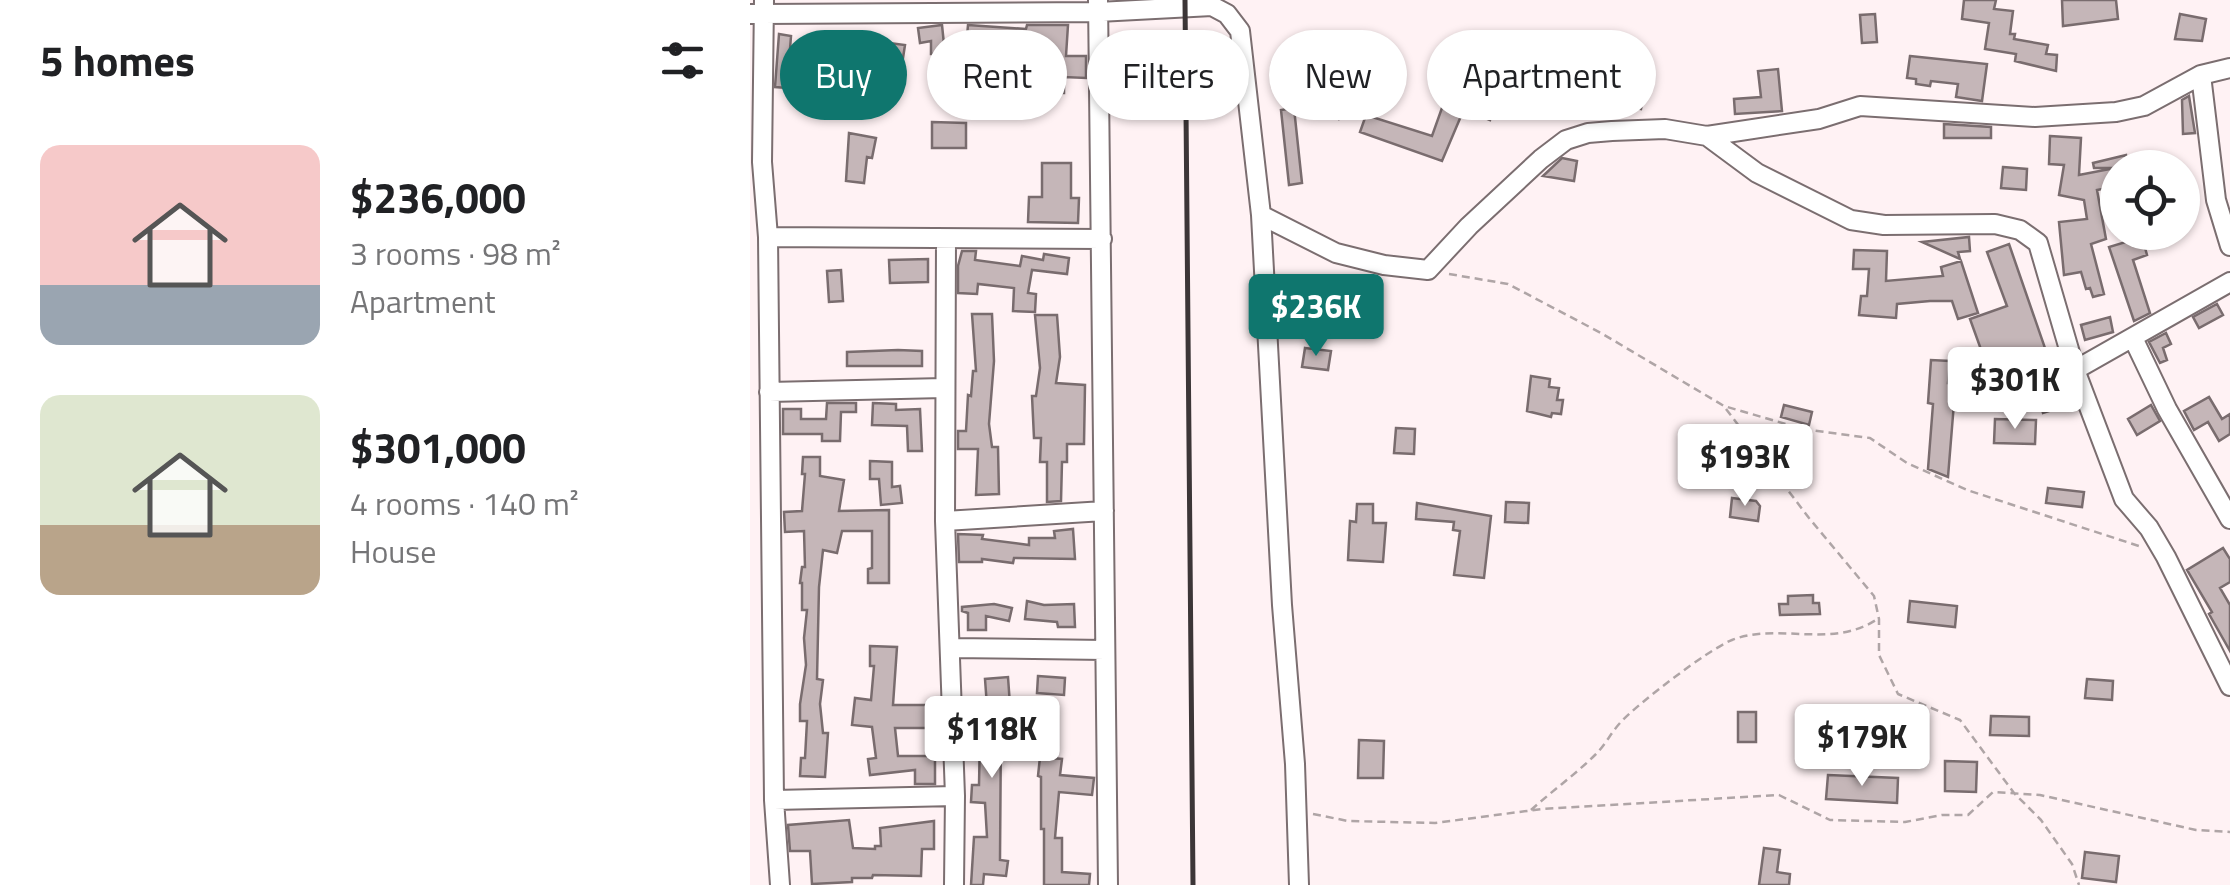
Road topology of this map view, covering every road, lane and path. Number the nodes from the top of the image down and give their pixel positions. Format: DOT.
graph roads {
  1 [pos="1098,6"];
  2 [pos="759,9"];
  3 [pos="2230,68"];
  4 [pos="2201,76"];
  5 [pos="1707,136"];
  6 [pos="756,162"];
  7 [pos="1261,216"];
  8 [pos="768,238"];
  9 [pos="1102,239"];
  10 [pos="946,240"];
  11 [pos="2230,246"];
  12 [pos="1428,270"];
  13 [pos="2230,282"];
  14 [pos="759,288"];
  15 [pos="2133,338"];
  16 [pos="2075,370"];
  17 [pos="944,388"];
  18 [pos="769,392"];
  19 [pos="1724,406"];
  20 [pos="760,432"];
  21 [pos="1104,511"];
  22 [pos="2230,519"];
  23 [pos="945,521"];
  24 [pos="2166,557"];
  25 [pos="770,596"];
  26 [pos="750,598"];
  27 [pos="1879,619"];
  28 [pos="951,648"];
  29 [pos="1104,650"];
  30 [pos="2230,686"];
  31 [pos="2014,793"];
  32 [pos="955,796"];
  33 [pos="774,800"];
  34 [pos="1530,810"];
  35 [pos="1297,811"];
  36 [pos="2230,832"];
  37 [pos="780,885"];
  38 [pos="954,885"];
  39 [pos="1108,885"];
  40 [pos="1299,885"];
  41 [pos="2079,885"];
  1 -- 2 [label="street"];
  1 -- 7 [label="street"];
  1 -- 9 [label="street"];
  2 -- 6 [label="street"];
  3 -- 4 [label="street"];
  4 -- 5 [label="street"];
  4 -- 11 [label="street"];
  5 -- 12 [label="street"];
  5 -- 16 [label="street"];
  6 -- 8 [label="street"];
  7 -- 12 [label="street"];
  7 -- 35 [label="street"];
  8 -- 10 [label="street"];
  8 -- 14 [label="street"];
  9 -- 10 [label="street"];
  9 -- 21 [label="street"];
  10 -- 17 [label="street"];
  12 -- 19 [label="path"];
  13 -- 15 [label="street"];
  14 -- 18 [label="street"];
  15 -- 16 [label="street"];
  15 -- 22 [label="street"];
  16 -- 24 [label="street"];
  17 -- 18 [label="street"];
  17 -- 23 [label="street"];
  18 -- 20 [label="street"];
  19 -- 24 [label="path"];
  19 -- 27 [label="path"];
  20 -- 25 [label="street"];
  21 -- 23 [label="street"];
  21 -- 29 [label="street"];
  23 -- 28 [label="street"];
  24 -- 30 [label="street"];
  25 -- 26 [label="street"];
  25 -- 33 [label="street"];
  27 -- 31 [label="path"];
  27 -- 34 [label="path"];
  28 -- 29 [label="street"];
  28 -- 32 [label="street"];
  29 -- 39 [label="street"];
  31 -- 34 [label="path"];
  31 -- 36 [label="path"];
  31 -- 41 [label="path"];
  32 -- 33 [label="street"];
  32 -- 38 [label="street"];
  33 -- 37 [label="street"];
  34 -- 35 [label="path"];
  35 -- 40 [label="street"];
}
